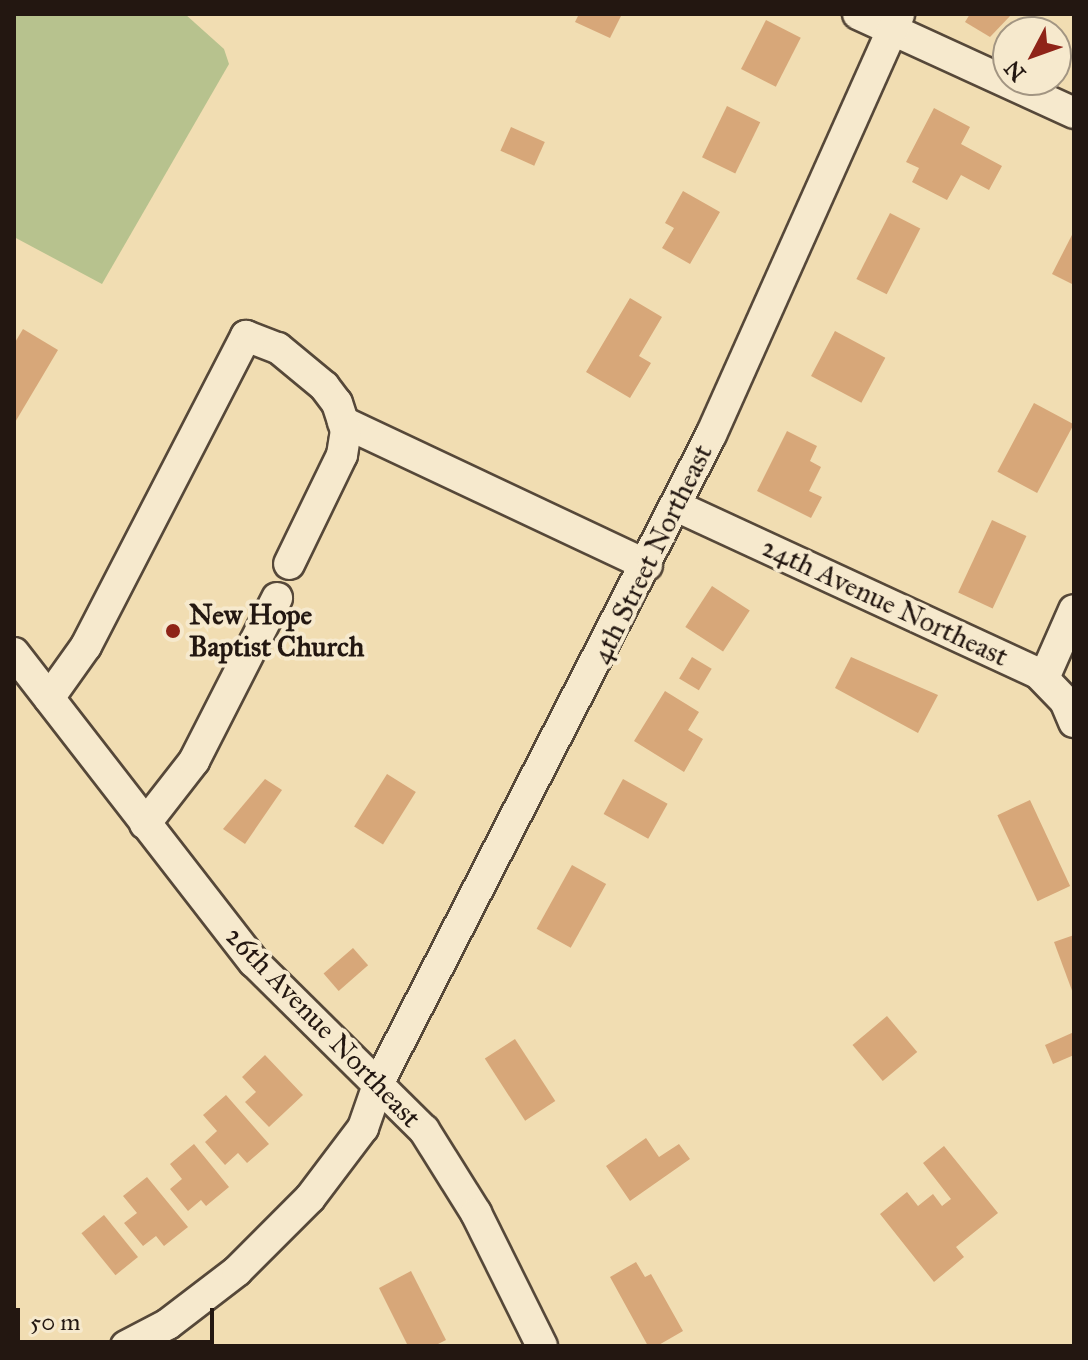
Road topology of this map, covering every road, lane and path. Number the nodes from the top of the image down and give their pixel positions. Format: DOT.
graph roads {
  1 [pos="858,14"];
  2 [pos="896,22"];
  3 [pos="1074,113"];
  4 [pos="343,422"];
  5 [pos="676,506"];
  6 [pos="289,564"];
  7 [pos="647,565"];
  8 [pos="277,598"];
  9 [pos="1074,610"];
  10 [pos="14,653"];
  11 [pos="1044,678"];
  12 [pos="49,698"];
  13 [pos="1074,722"];
  14 [pos="145,824"];
  15 [pos="379,1082"];
  16 [pos="126,1346"];
  17 [pos="542,1346"];
  1 -- 2 [label="street"];
  2 -- 3 [label="street"];
  2 -- 5 [label="street, 4th Street Northeast"];
  4 -- 6 [label="street"];
  4 -- 7 [label="street"];
  4 -- 12 [label="street"];
  5 -- 7 [label="street, 4th Street Northeast"];
  5 -- 11 [label="street, 24th Avenue Northeast"];
  7 -- 15 [label="street, 4th Street Northeast"];
  8 -- 14 [label="street"];
  9 -- 11 [label="street"];
  10 -- 12 [label="street, 26th Avenue Northeast"];
  11 -- 13 [label="street"];
  12 -- 14 [label="street, 26th Avenue Northeast"];
  14 -- 15 [label="street, 26th Avenue Northeast"];
  15 -- 16 [label="street, 4th Street Northeast"];
  15 -- 17 [label="street, 26th Avenue Northeast"];
}
